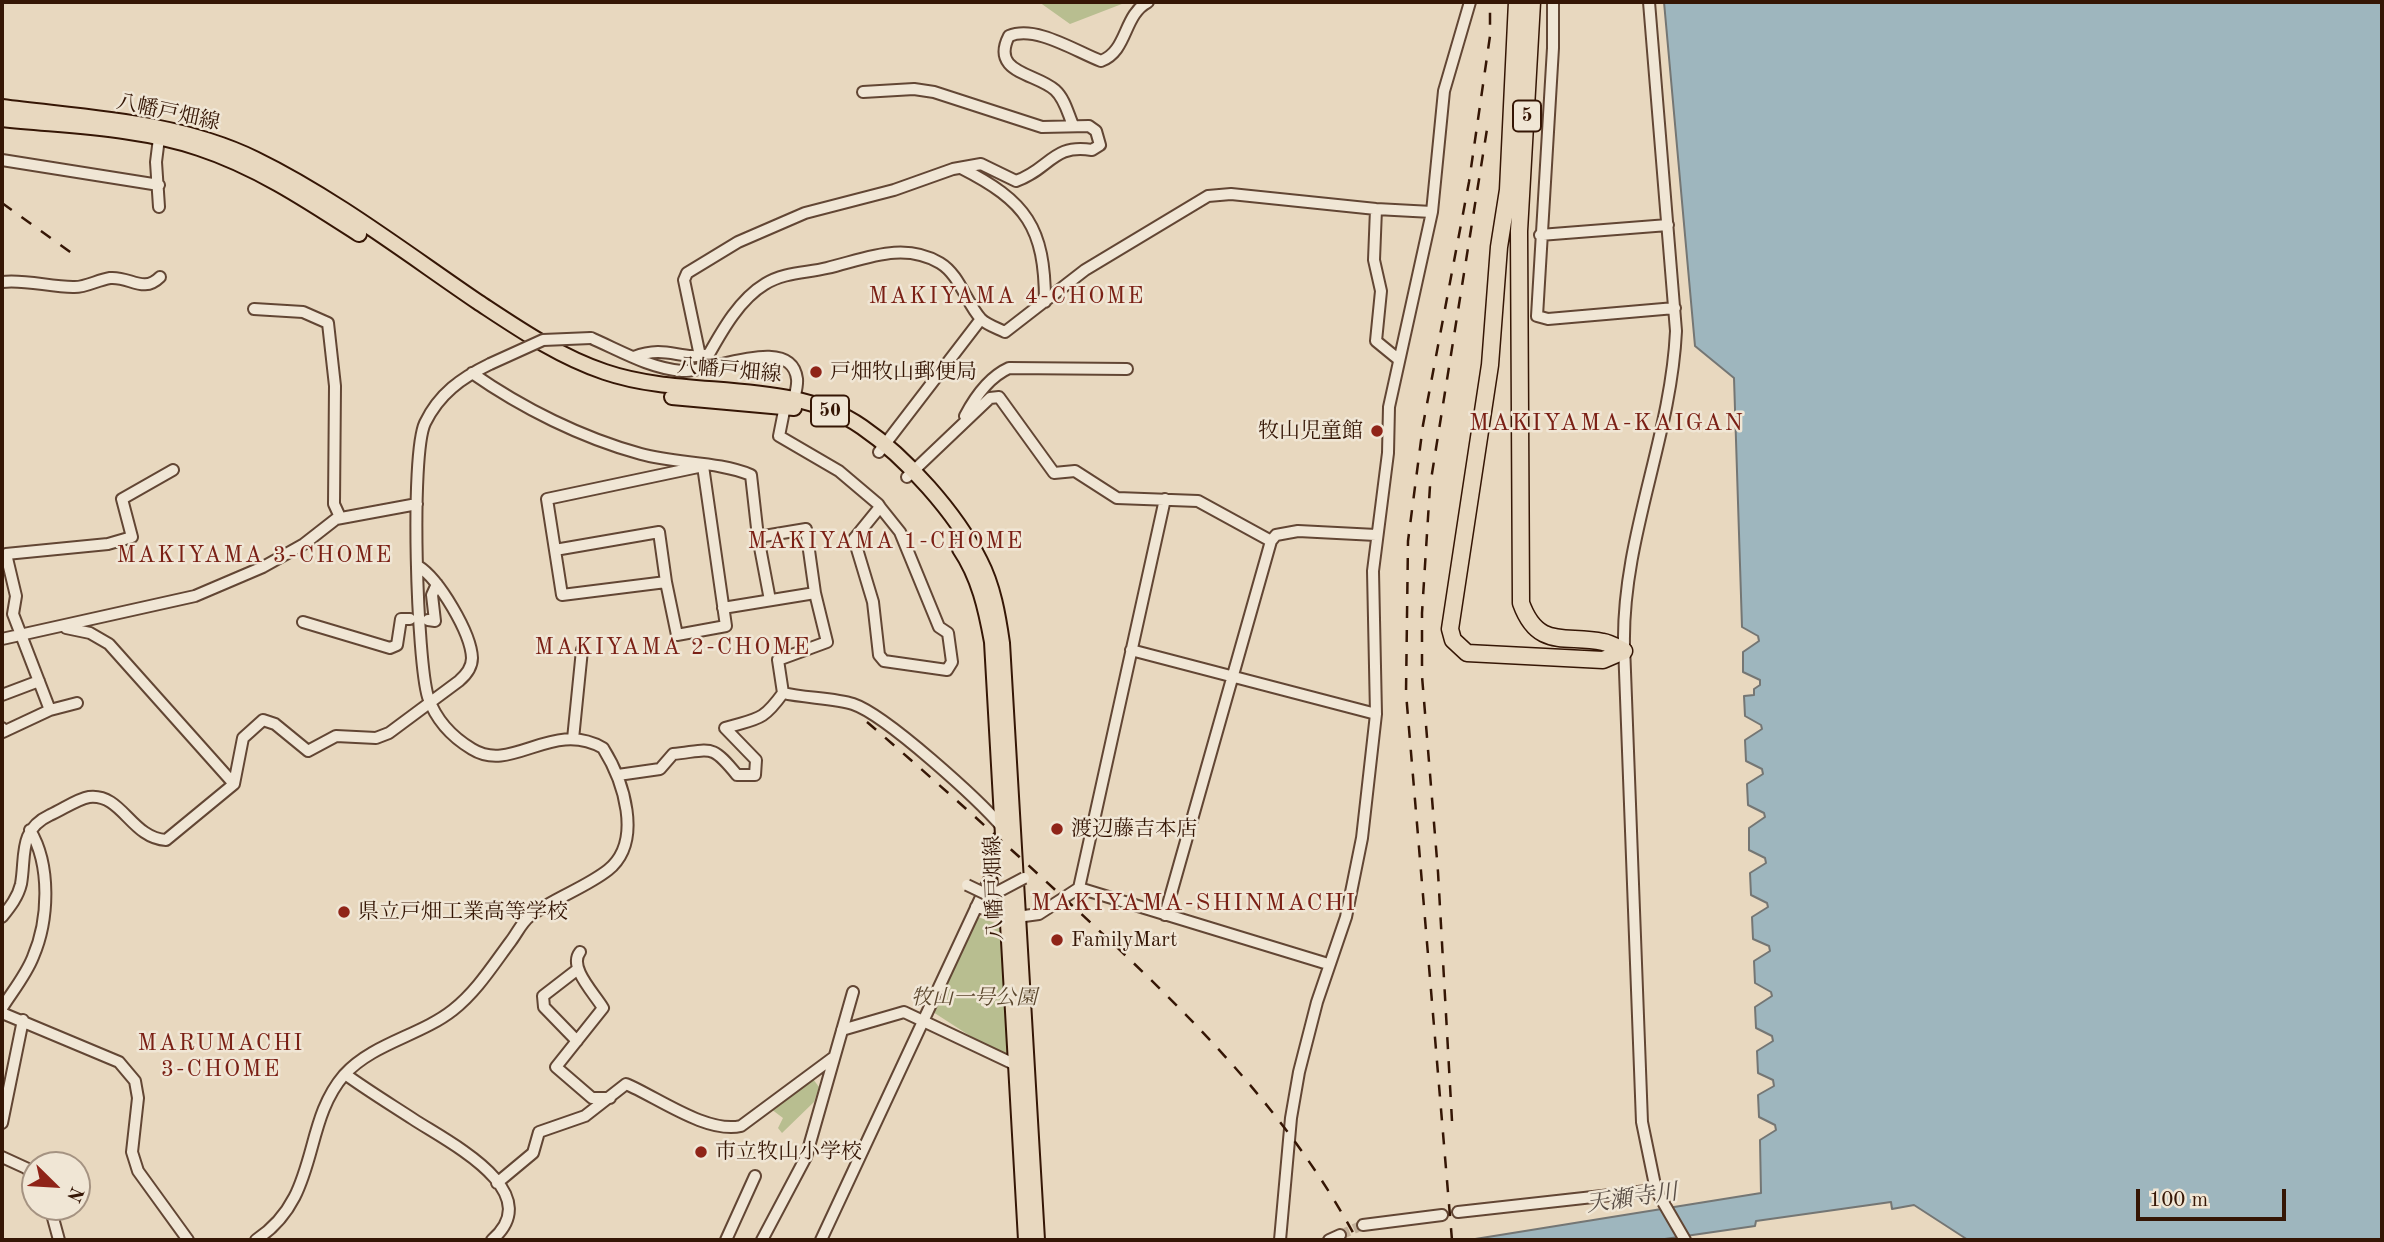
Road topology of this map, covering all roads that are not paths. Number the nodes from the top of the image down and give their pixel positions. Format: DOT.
graph roads {
  1 [pos="1148,2"];
  2 [pos="1470,2"];
  3 [pos="1517,2"];
  4 [pos="1532,2"];
  5 [pos="1553,2"];
  6 [pos="1649,2"];
  7 [pos="863,92"];
  8 [pos="2,107"];
  9 [pos="2,118"];
  10 [pos="1073,125"];
  11 [pos="159,138"];
  12 [pos="2,160"];
  13 [pos="961,168"];
  14 [pos="159,185"];
  15 [pos="159,207"];
  16 [pos="1376,209"];
  17 [pos="1432,212"];
  18 [pos="1668,225"];
  19 [pos="1540,235"];
  20 [pos="160,277"];
  21 [pos="2,282"];
  22 [pos="1045,302"];
  23 [pos="1675,308"];
  24 [pos="254,309"];
  25 [pos="981,319"];
  26 [pos="700,356"];
  27 [pos="635,357"];
  28 [pos="1398,359"];
  29 [pos="1127,369"];
  30 [pos="472,373"];
  31 [pos="791,404"];
  32 [pos="960,425"];
  33 [pos="882,448"];
  34 [pos="703,466"];
  35 [pos="173,470"];
  36 [pos="911,474"];
  37 [pos="1165,499"];
  38 [pos="417,504"];
  39 [pos="880,507"];
  40 [pos="340,517"];
  41 [pos="1376,535"];
  42 [pos="758,537"];
  43 [pos="1271,541"];
  44 [pos="555,550"];
  45 [pos="418,566"];
  46 [pos="666,582"];
  47 [pos="437,584"];
  48 [pos="815,593"];
  49 [pos="770,600"];
  50 [pos="723,608"];
  51 [pos="410,619"];
  52 [pos="428,620"];
  53 [pos="303,622"];
  54 [pos="60,627"];
  55 [pos="22,634"];
  56 [pos="2,639"];
  57 [pos="582,650"];
  58 [pos="1131,650"];
  59 [pos="1624,651"];
  60 [pos="1232,676"];
  61 [pos="39,681"];
  62 [pos="783,693"];
  63 [pos="2,695"];
  64 [pos="429,701"];
  65 [pos="77,703"];
  66 [pos="50,710"];
  67 [pos="1376,714"];
  68 [pos="2,728"];
  69 [pos="573,739"];
  70 [pos="618,775"];
  71 [pos="234,784"];
  72 [pos="1003,828"];
  73 [pos="30,830"];
  74 [pos="1024,878"];
  75 [pos="967,885"];
  76 [pos="1079,888"];
  77 [pos="990,896"];
  78 [pos="548,904"];
  79 [pos="976,907"];
  80 [pos="1005,914"];
  81 [pos="1165,915"];
  82 [pos="555,916"];
  83 [pos="2,917"];
  84 [pos="580,952"];
  85 [pos="1328,964"];
  86 [pos="578,969"];
  87 [pos="853,992"];
  88 [pos="2,1011"];
  89 [pos="922,1019"];
  90 [pos="23,1020"];
  91 [pos="842,1030"];
  92 [pos="577,1041"];
  93 [pos="834,1057"];
  94 [pos="1016,1065"];
  95 [pos="345,1074"];
  96 [pos="610,1098"];
  97 [pos="2,1123"];
  98 [pos="2,1157"];
  99 [pos="21,1166"];
  100 [pos="755,1176"];
  101 [pos="497,1183"];
  102 [pos="1656,1190"];
  103 [pos="1458,1212"];
  104 [pos="1442,1214"];
  105 [pos="54,1221"];
  106 [pos="1363,1225"];
  107 [pos="59,1240"];
  108 [pos="188,1240"];
  109 [pos="256,1240"];
  110 [pos="492,1240"];
  111 [pos="726,1240"];
  112 [pos="762,1240"];
  113 [pos="821,1240"];
  114 [pos="1026,1240"];
  115 [pos="1037,1240"];
  116 [pos="1280,1240"];
  117 [pos="1685,1240"];
  1 -- 10 [label="street"];
  2 -- 17 [label="street"];
  3 -- 59 [label="highway, 5"];
  4 -- 59 [label="highway, 5"];
  5 -- 19 [label="street"];
  6 -- 18 [label="street"];
  7 -- 10 [label="street"];
  8 -- 31 [label="main road, 八幡戸畑線 / 50"];
  9 -- 11 [label="main road, 八幡戸畑線 / 50"];
  10 -- 13 [label="street"];
  11 -- 14 [label="street"];
  11 -- 31 [label="main road, 八幡戸畑線 / 50"];
  12 -- 14 [label="street"];
  13 -- 22 [label="street"];
  13 -- 26 [label="street"];
  14 -- 15 [label="street"];
  16 -- 17 [label="street"];
  16 -- 22 [label="street"];
  16 -- 28 [label="street"];
  17 -- 28 [label="street"];
  18 -- 19 [label="street"];
  18 -- 23 [label="street"];
  19 -- 23 [label="street"];
  20 -- 21 [label="street"];
  22 -- 25 [label="street"];
  23 -- 59 [label="street"];
  24 -- 40 [label="street"];
  25 -- 26 [label="street"];
  25 -- 33 [label="street"];
  26 -- 27 [label="street"];
  27 -- 30 [label="street, bridge"];
  27 -- 31 [label="street"];
  28 -- 41 [label="street"];
  29 -- 32 [label="street"];
  30 -- 34 [label="street"];
  30 -- 38 [label="street"];
  31 -- 33 [label="main road, 八幡戸畑線 / 50"];
  31 -- 39 [label="street"];
  32 -- 36 [label="street"];
  32 -- 37 [label="street"];
  33 -- 36 [label="main road, 八幡戸畑線 / 50"];
  34 -- 42 [label="street"];
  34 -- 44 [label="street"];
  34 -- 50 [label="street"];
  35 -- 55 [label="street"];
  36 -- 72 [label="main road, 八幡戸畑線 / 50"];
  36 -- 80 [label="main road, 八幡戸畑線 / 50"];
  37 -- 43 [label="street"];
  37 -- 58 [label="street"];
  38 -- 40 [label="street"];
  38 -- 45 [label="street"];
  39 -- 39 [label="street"];
  40 -- 54 [label="street"];
  41 -- 43 [label="street"];
  41 -- 67 [label="street"];
  42 -- 48 [label="street"];
  42 -- 49 [label="street"];
  43 -- 60 [label="street"];
  44 -- 46 [label="street"];
  44 -- 46 [label="street"];
  45 -- 47 [label="street"];
  45 -- 64 [label="street"];
  46 -- 50 [label="street"];
  47 -- 52 [label="street"];
  47 -- 64 [label="street"];
  48 -- 49 [label="street"];
  48 -- 62 [label="street"];
  49 -- 50 [label="street"];
  51 -- 53 [label="street"];
  54 -- 55 [label="street"];
  54 -- 71 [label="street"];
  55 -- 56 [label="street"];
  55 -- 61 [label="street"];
  57 -- 69 [label="street"];
  58 -- 60 [label="street"];
  58 -- 76 [label="street"];
  59 -- 102 [label="street"];
  60 -- 67 [label="street"];
  60 -- 81 [label="street"];
  61 -- 63 [label="street"];
  61 -- 66 [label="street"];
  62 -- 70 [label="street"];
  62 -- 72 [label="street"];
  64 -- 69 [label="street"];
  64 -- 71 [label="street"];
  65 -- 66 [label="street"];
  66 -- 68 [label="street"];
  67 -- 85 [label="street"];
  69 -- 70 [label="street"];
  70 -- 78 [label="street"];
  71 -- 73 [label="street"];
  72 -- 79 [label="street"];
  72 -- 80 [label="main road, 八幡戸畑線 / 50"];
  73 -- 83 [label="street"];
  73 -- 88 [label="street"];
  74 -- 77 [label="street, bridge"];
  75 -- 77 [label="street, bridge"];
  76 -- 80 [label="street"];
  76 -- 81 [label="street"];
  77 -- 80 [label="street, bridge"];
  78 -- 82 [label="street"];
  78 -- 95 [label="street"];
  79 -- 80 [label="street"];
  79 -- 89 [label="street"];
  80 -- 94 [label="main road, 八幡戸畑線 / 50"];
  80 -- 115 [label="main road, 八幡戸畑線 / 50"];
  81 -- 85 [label="street"];
  84 -- 86 [label="street"];
  85 -- 116 [label="street"];
  86 -- 92 [label="street"];
  86 -- 92 [label="street"];
  87 -- 91 [label="street"];
  88 -- 90 [label="street"];
  89 -- 91 [label="street"];
  89 -- 94 [label="street"];
  89 -- 113 [label="street"];
  90 -- 97 [label="street"];
  90 -- 108 [label="street"];
  91 -- 93 [label="street"];
  92 -- 96 [label="street"];
  93 -- 96 [label="street"];
  93 -- 112 [label="street"];
  94 -- 114 [label="main road, 八幡戸畑線 / 50"];
  95 -- 101 [label="street"];
  95 -- 109 [label="street"];
  96 -- 101 [label="street"];
  98 -- 99 [label="street"];
  100 -- 111 [label="street"];
  101 -- 110 [label="street"];
  102 -- 103 [label="street"];
  102 -- 117 [label="street"];
  104 -- 106 [label="street"];
  105 -- 107 [label="street"];
}
